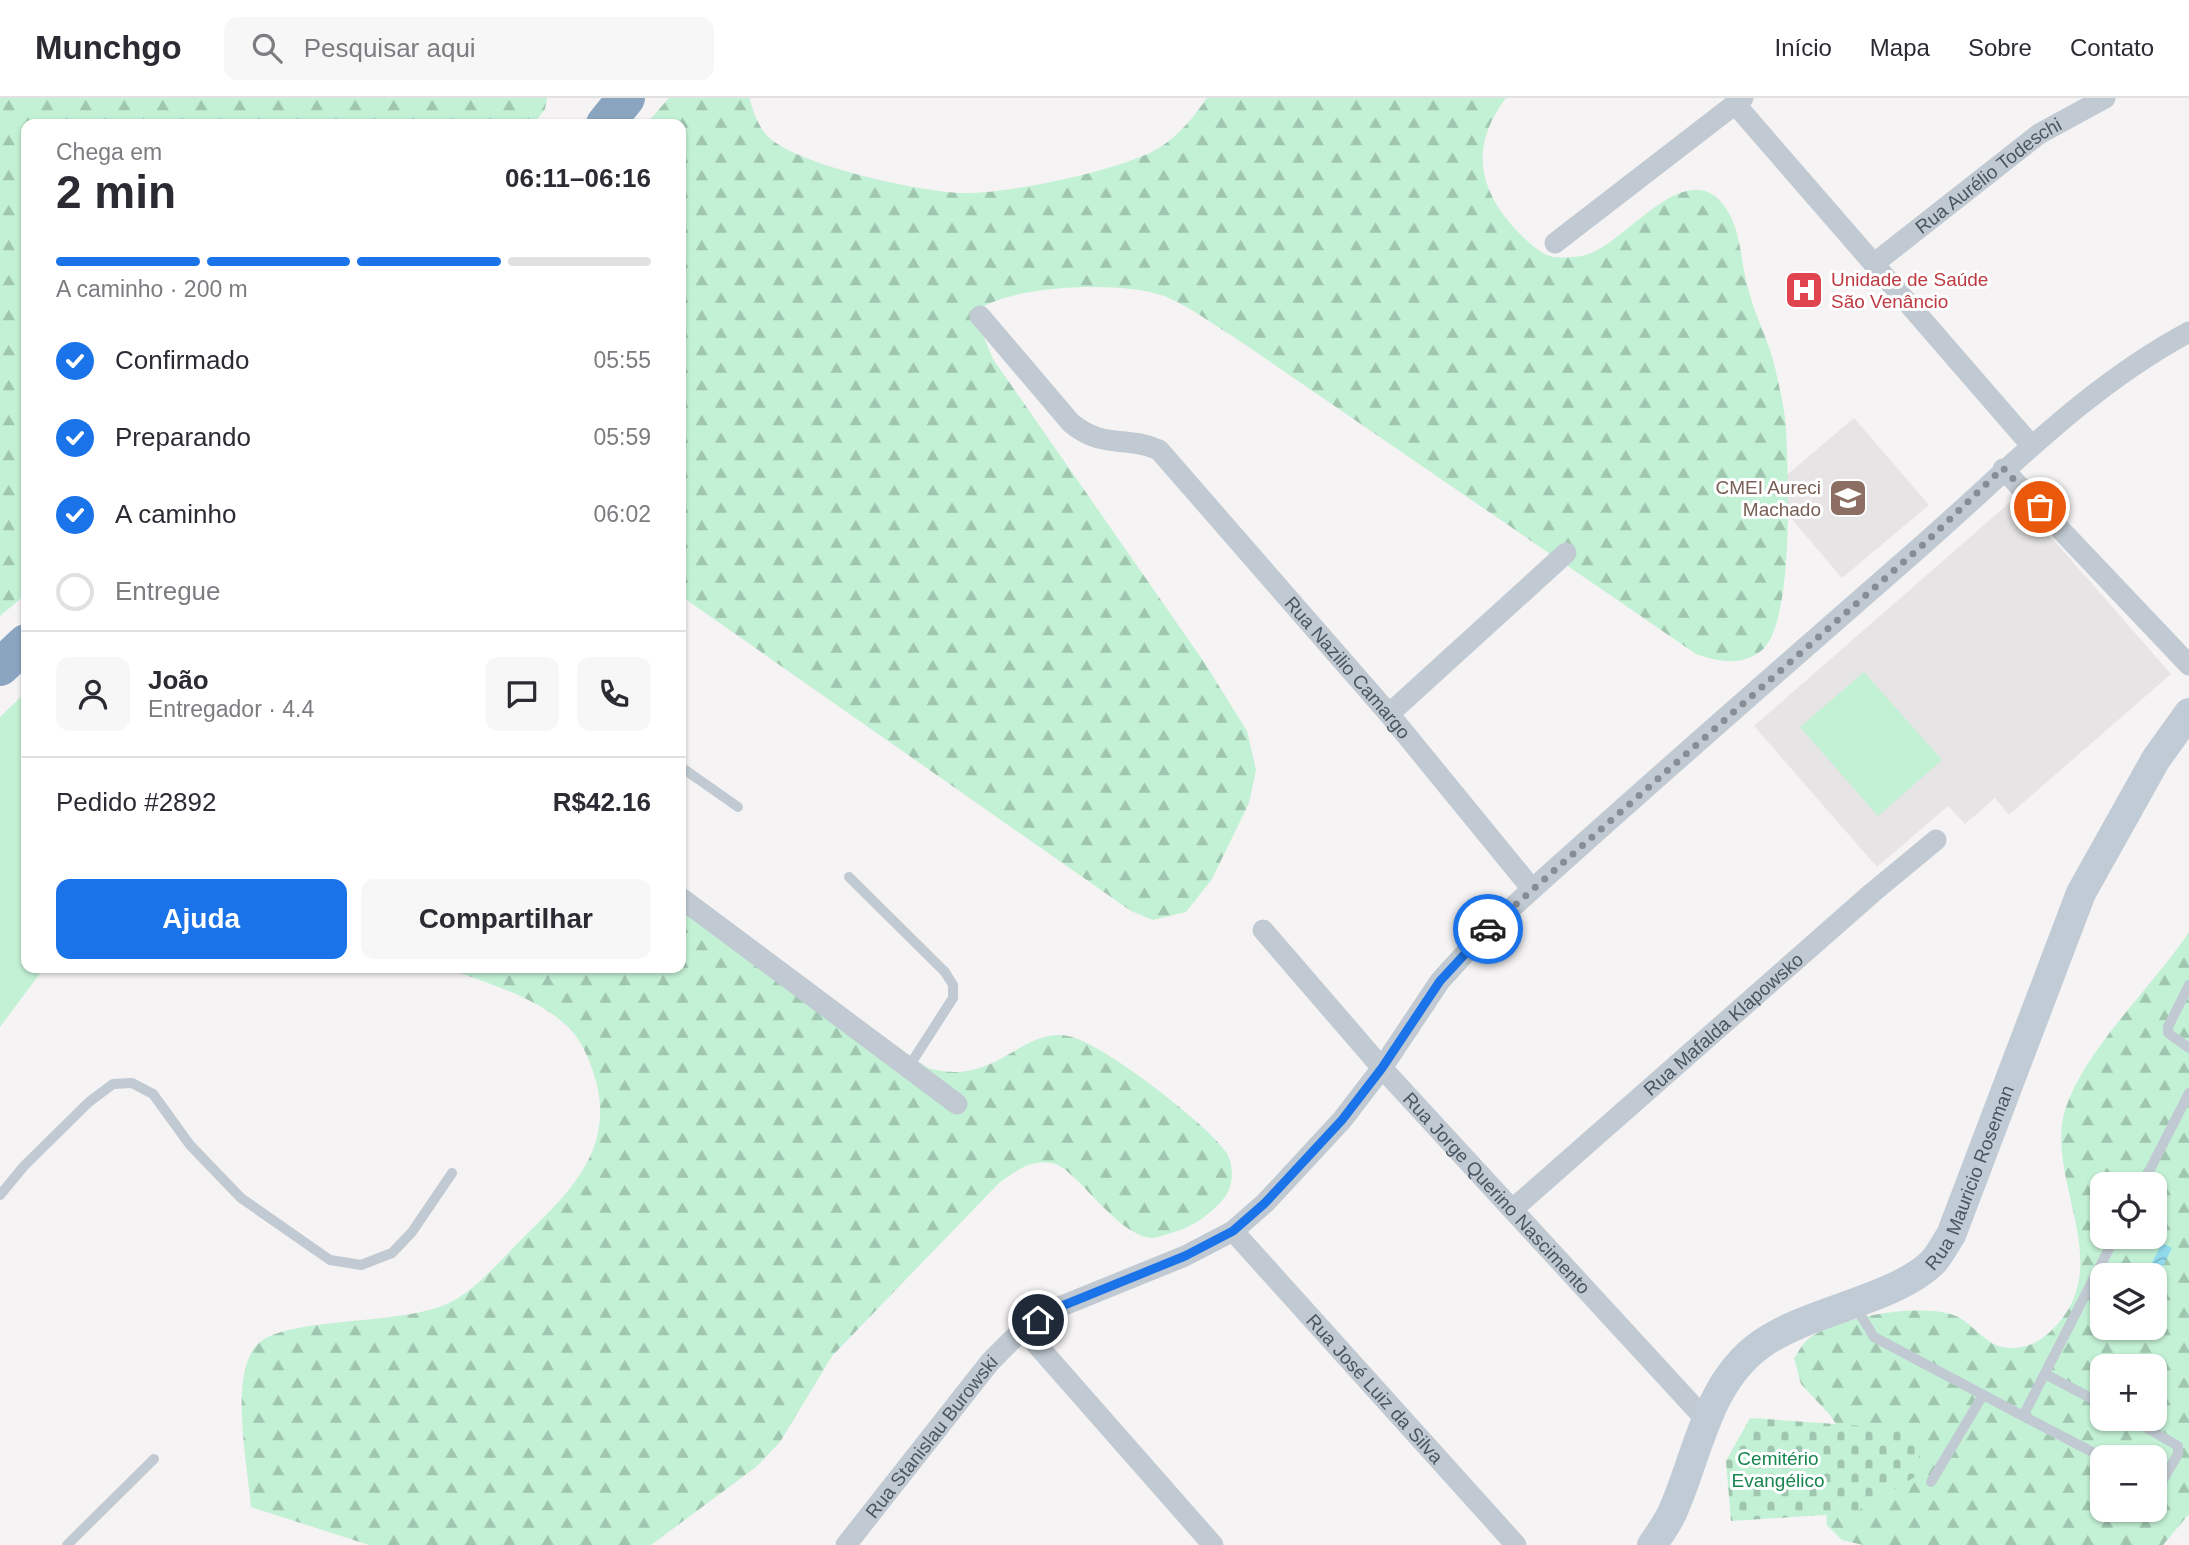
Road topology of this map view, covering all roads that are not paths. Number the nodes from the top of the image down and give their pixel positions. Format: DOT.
graph roads {
  1 [pos="626,98"];
  2 [pos="2105,98"];
  3 [pos="1740,101"];
  4 [pos="609,119"];
  5 [pos="1555,243"];
  6 [pos="1876,262"];
  7 [pos="980,316"];
  8 [pos="2189,332"];
  9 [pos="2031,444"];
  10 [pos="2003,468"];
  11 [pos="1566,553"];
  12 [pos="21,648"];
  13 [pos="2189,664"];
  14 [pos="0,667"];
  15 [pos="1389,713"];
  16 [pos="2189,713"];
  17 [pos="686,771"];
  18 [pos="738,807"];
  19 [pos="1936,840"];
  20 [pos="849,877"];
  21 [pos="1532,889"];
  22 [pos="686,902"];
  23 [pos="1263,930"];
  24 [pos="2189,985"];
  25 [pos="2189,1048"];
  26 [pos="908,1068"];
  27 [pos="1382,1068"];
  28 [pos="2189,1093"];
  29 [pos="957,1104"];
  30 [pos="2149,1172"];
  31 [pos="452,1173"];
  32 [pos="0,1195"];
  33 [pos="1513,1209"];
  34 [pos="1233,1231"];
  35 [pos="2109,1249"];
  36 [pos="1853,1302"];
  37 [pos="1023,1329"];
  38 [pos="2045,1374"];
  39 [pos="1983,1395"];
  40 [pos="2090,1398"];
  41 [pos="2023,1416"];
  42 [pos="1706,1420"];
  43 [pos="2152,1431"];
  44 [pos="2090,1451"];
  45 [pos="153,1459"];
  46 [pos="2167,1473"];
  47 [pos="1931,1482"];
  48 [pos="67,1545"];
  49 [pos="846,1545"];
  50 [pos="1213,1545"];
  51 [pos="1516,1545"];
  52 [pos="1652,1545"];
  1 -- 4 [label="highway"];
  2 -- 6 [label="street, Rua Aurélio Todeschi"];
  3 -- 5 [label="street"];
  3 -- 6 [label="street"];
  6 -- 9 [label="street"];
  7 -- 15 [label="street, Rua Nazilio Camargo"];
  8 -- 9 [label="street, Rua Stanislau Burowski"];
  9 -- 10 [label="street, Rua Stanislau Burowski"];
  10 -- 13 [label="street"];
  10 -- 21 [label="street, Rua Stanislau Burowski"];
  11 -- 15 [label="street"];
  12 -- 14 [label="highway"];
  15 -- 21 [label="street, Rua Nazilio Camargo"];
  16 -- 36 [label="main road, Rua Mauricio Roseman"];
  17 -- 18 [label="lane"];
  19 -- 33 [label="street, Rua Mafalda Klapowsko"];
  20 -- 26 [label="lane"];
  21 -- 27 [label="street, Rua Stanislau Burowski"];
  22 -- 26 [label="street"];
  23 -- 27 [label="street, Rua Jorge Querino Nascimento"];
  24 -- 25 [label="lane"];
  26 -- 29 [label="street"];
  27 -- 33 [label="street, Rua Jorge Querino Nascimento"];
  27 -- 34 [label="street, Rua Stanislau Burowski"];
  28 -- 30 [label="lane"];
  31 -- 32 [label="lane"];
  33 -- 42 [label="street, Rua Jorge Querino Nascimento"];
  34 -- 37 [label="street, Rua Stanislau Burowski"];
  34 -- 51 [label="street, Rua José Luiz da Silva"];
  35 -- 38 [label="lane"];
  36 -- 39 [label="lane"];
  36 -- 42 [label="main road, Rua Mauricio Roseman"];
  37 -- 49 [label="street, Rua Stanislau Burowski"];
  37 -- 50 [label="street"];
  38 -- 40 [label="lane"];
  38 -- 41 [label="lane"];
  39 -- 41 [label="lane"];
  39 -- 47 [label="lane"];
  41 -- 44 [label="lane"];
  42 -- 52 [label="main road, Rua Mauricio Roseman"];
  43 -- 46 [label="lane"];
  45 -- 48 [label="lane"];
}
